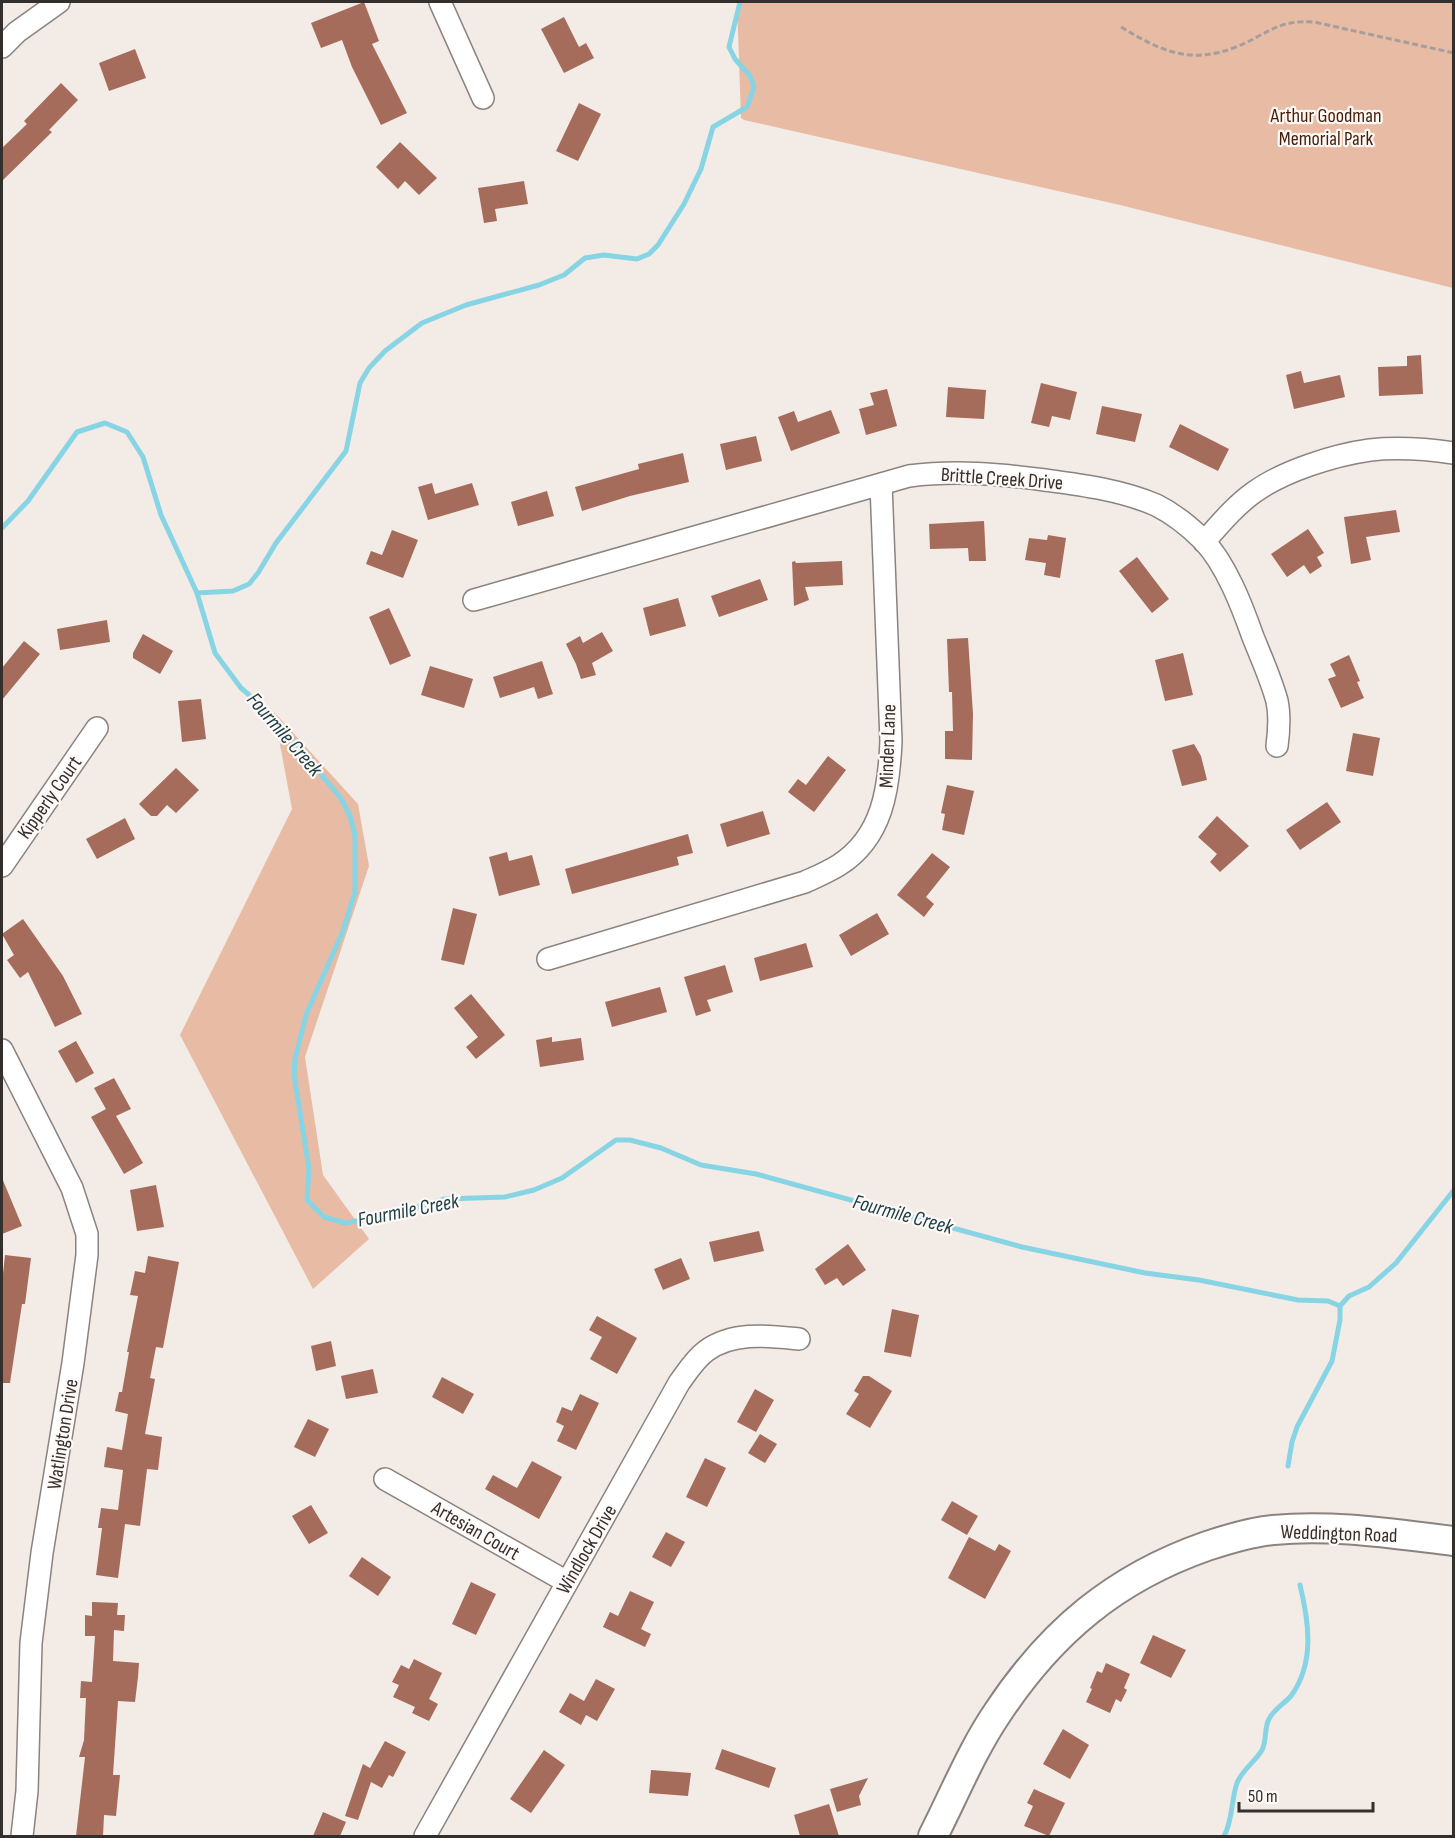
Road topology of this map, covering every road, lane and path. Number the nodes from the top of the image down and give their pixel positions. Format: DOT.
graph roads {
  1 [pos="59,2"];
  2 [pos="440,2"];
  3 [pos="1121,27"];
  4 [pos="2,47"];
  5 [pos="1454,53"];
  6 [pos="483,98"];
  7 [pos="1454,453"];
  8 [pos="881,484"];
  9 [pos="1204,542"];
  10 [pos="474,600"];
  11 [pos="97,728"];
  12 [pos="1277,746"];
  13 [pos="2,866"];
  14 [pos="548,959"];
  15 [pos="2,1050"];
  16 [pos="799,1339"];
  17 [pos="385,1479"];
  18 [pos="1454,1541"];
  19 [pos="567,1582"];
  20 [pos="433,1834"];
  21 [pos="22,1836"];
  22 [pos="933,1836"];
  1 -- 4 [label="street"];
  2 -- 6 [label="street"];
  3 -- 5 [label="path"];
  7 -- 9 [label="street"];
  8 -- 9 [label="street, Brittle Creek Drive"];
  8 -- 10 [label="street, Brittle Creek Drive"];
  8 -- 14 [label="street, Minden Lane"];
  9 -- 12 [label="street, Brittle Creek Drive"];
  11 -- 13 [label="street, Kipperly Court"];
  15 -- 21 [label="street, Watlington Drive"];
  16 -- 19 [label="street, Windlock Drive"];
  17 -- 19 [label="street, Artesian Court"];
  18 -- 22 [label="main road, Weddington Road"];
  19 -- 20 [label="street, Windlock Drive"];
}
